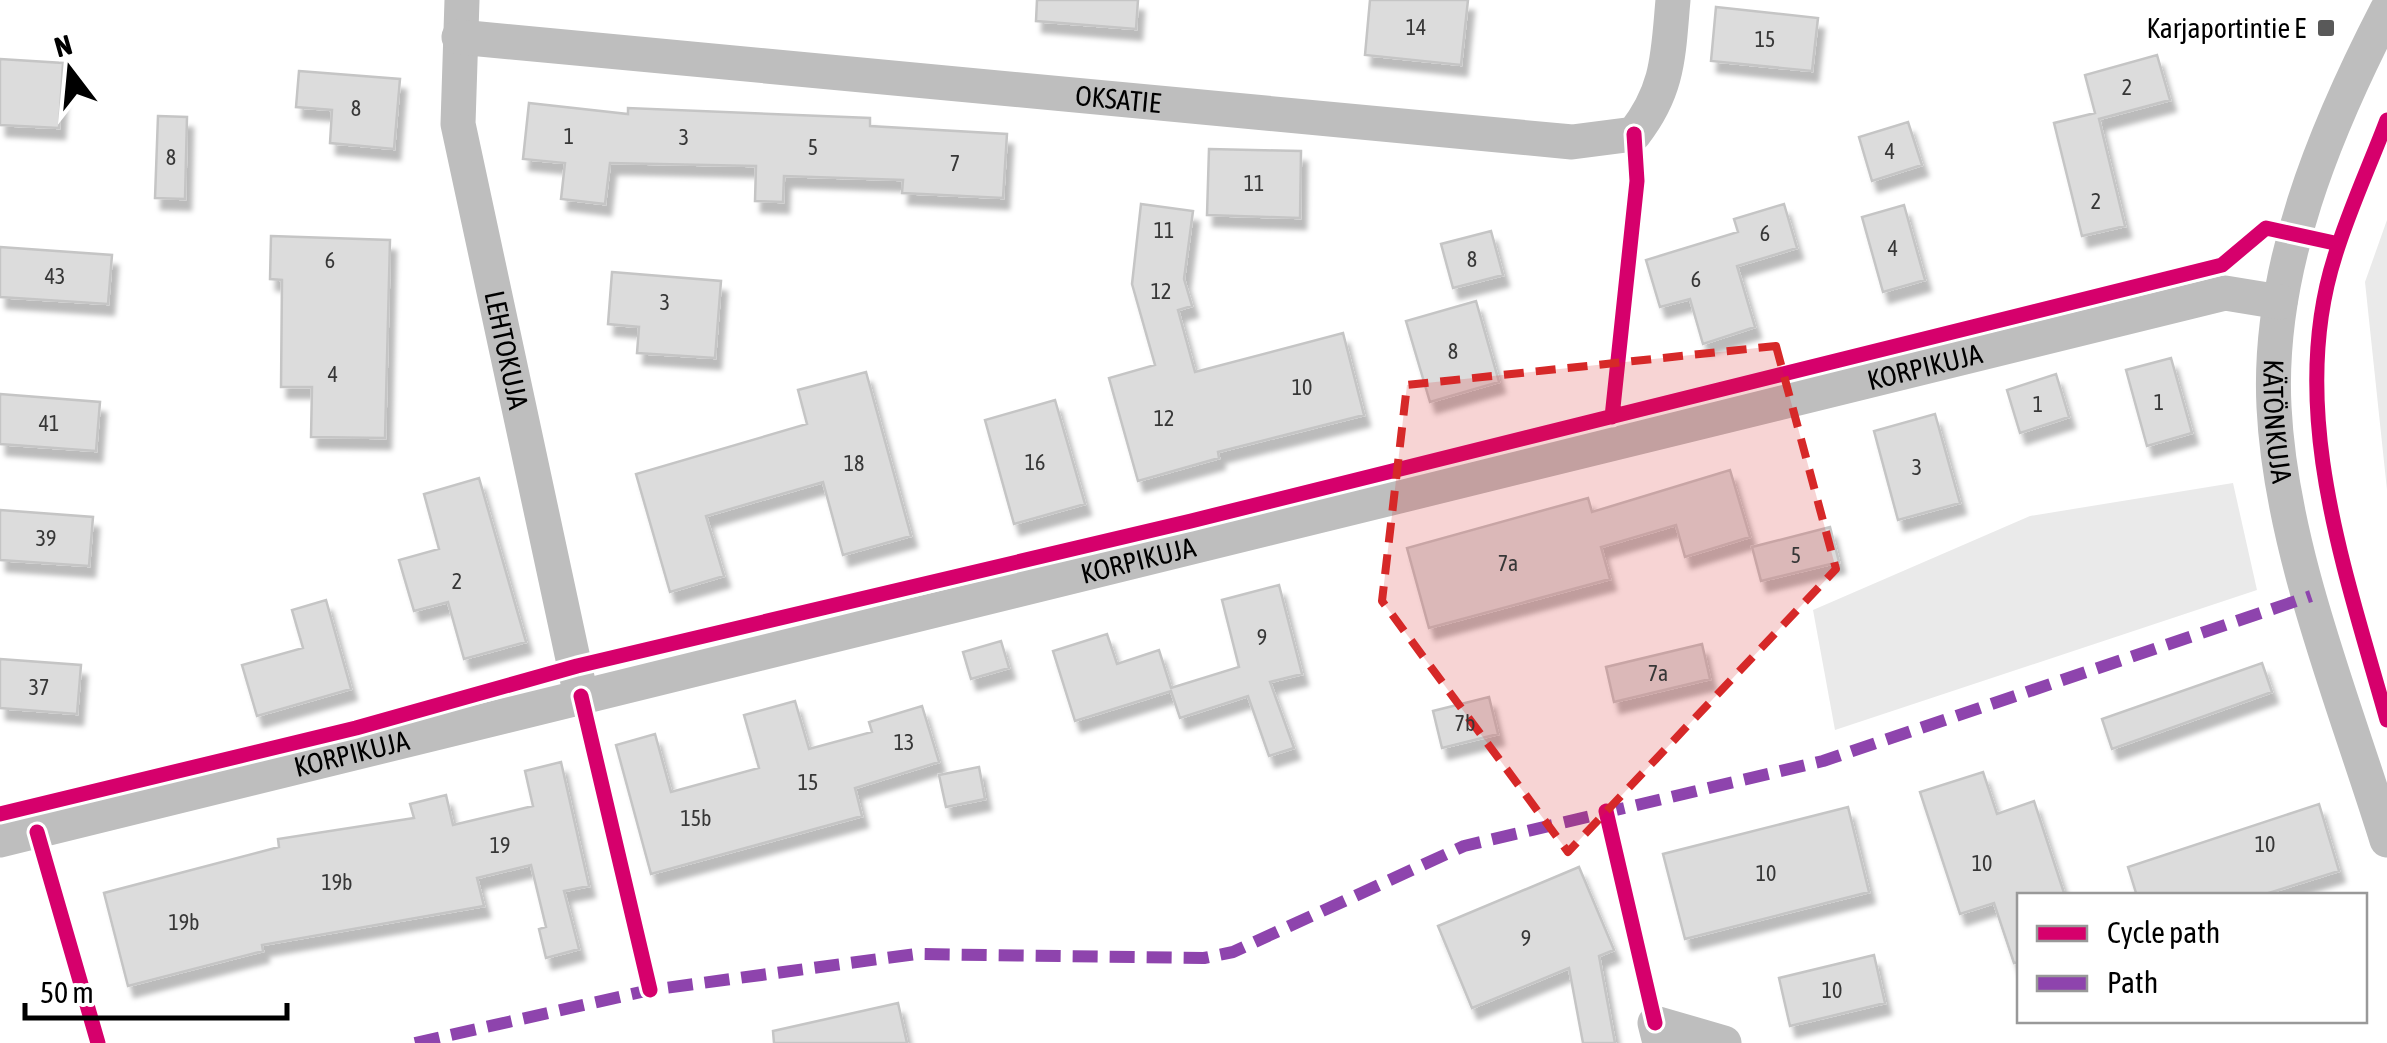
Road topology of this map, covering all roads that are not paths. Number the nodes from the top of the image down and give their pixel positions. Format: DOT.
graph roads {
  1 [pos="462,0"];
  2 [pos="1673,0"];
  3 [pos="2387,10"];
  4 [pos="459,37"];
  5 [pos="2280,302"];
  6 [pos="581,696"];
  7 [pos="0,840"];
  8 [pos="2387,840"];
  9 [pos="1658,1033"];
  10 [pos="1724,1043"];
  1 -- 4 [label="street, LEHTOKUJA"];
  2 -- 4 [label="street, OKSATIE"];
  3 -- 5 [label="street, KÄTÖNKUJA"];
  4 -- 6 [label="street, LEHTOKUJA"];
  5 -- 6 [label="street, KORPIKUJA"];
  5 -- 8 [label="street, KÄTÖNKUJA"];
  6 -- 7 [label="street, KORPIKUJA"];
  9 -- 10 [label="street"];
}
